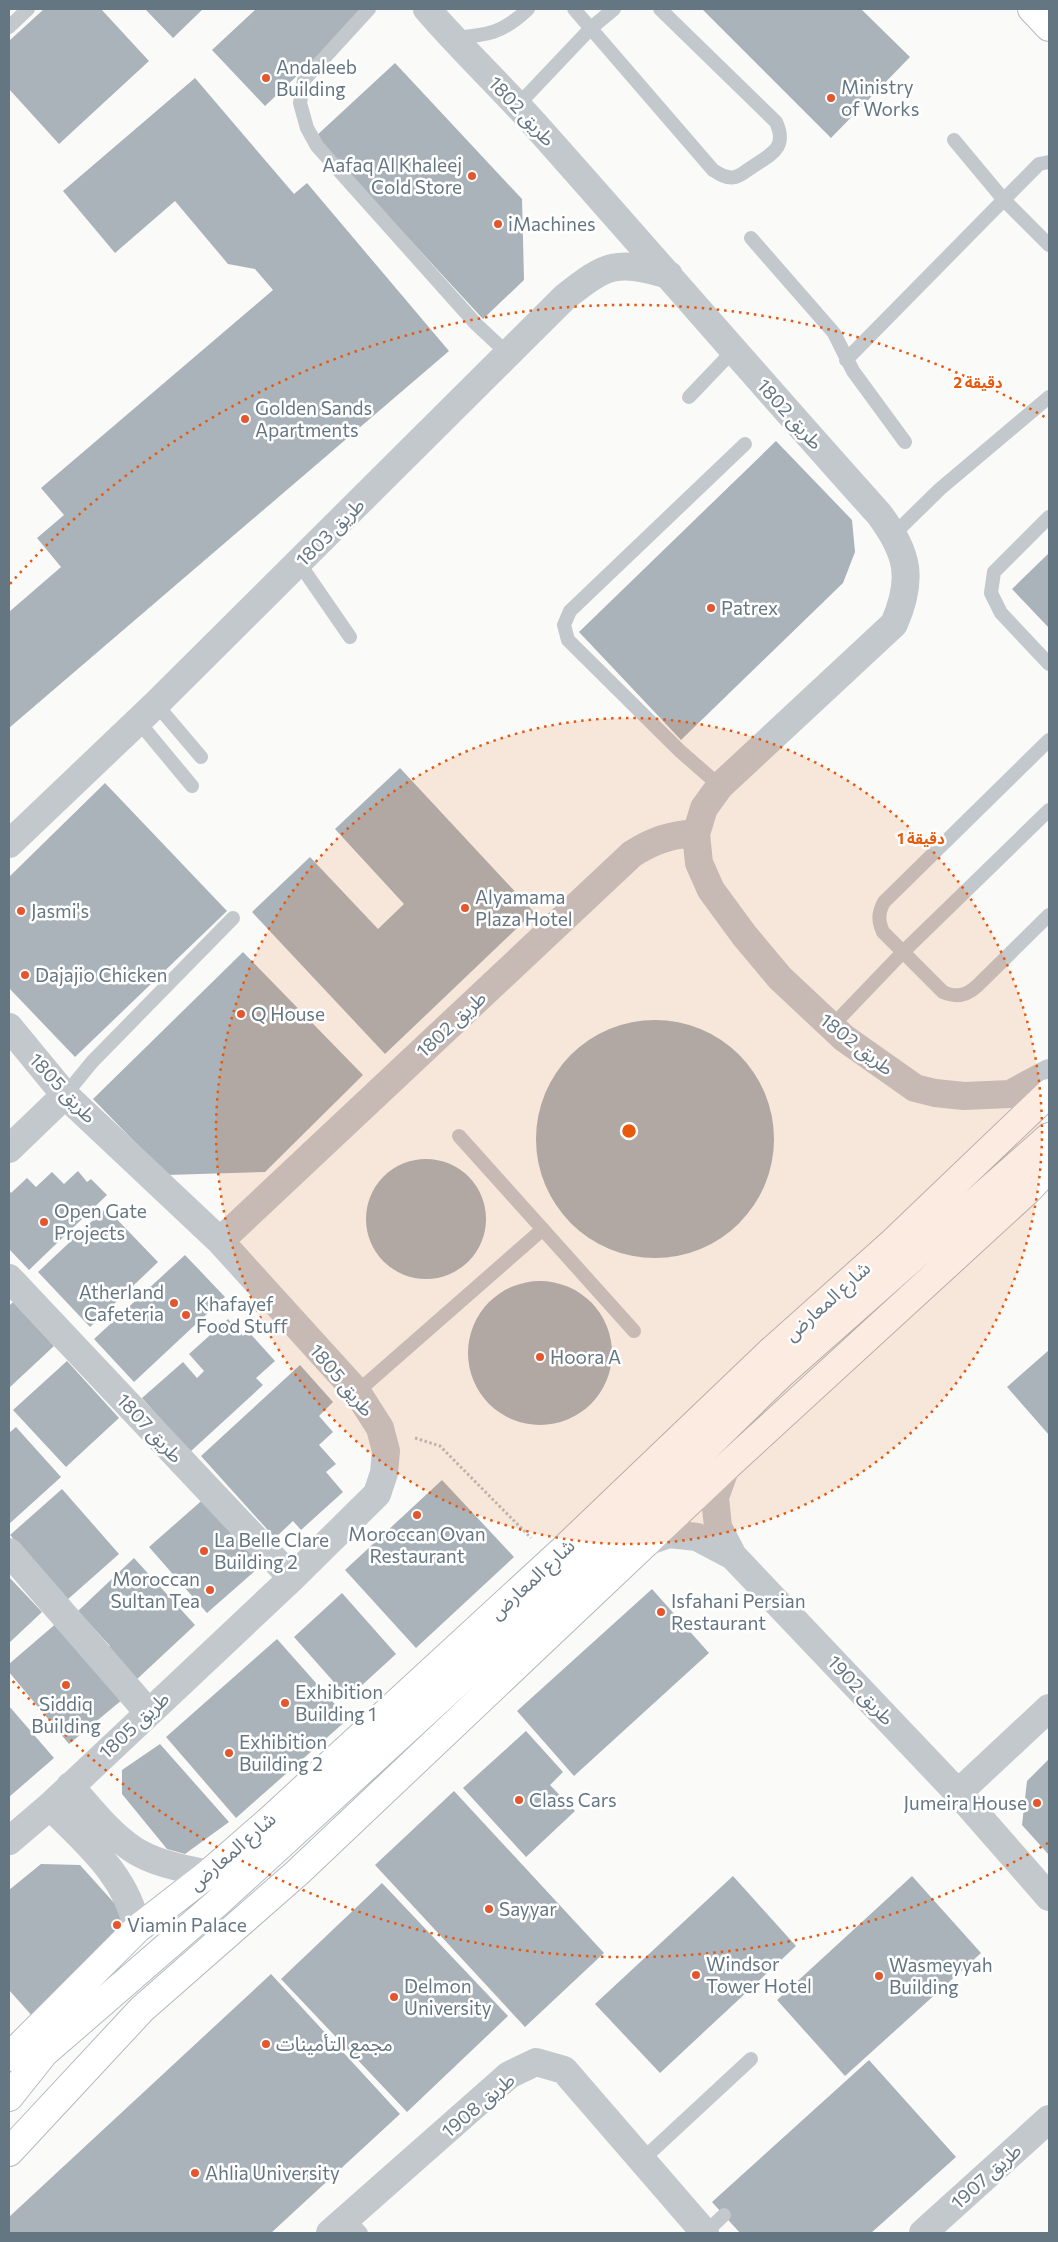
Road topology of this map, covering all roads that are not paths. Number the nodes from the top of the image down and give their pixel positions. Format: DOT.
graph roads {
  1 [pos="28,9"];
  2 [pos="369,9"];
  3 [pos="427,9"];
  4 [pos="528,9"];
  5 [pos="574,9"];
  6 [pos="614,9"];
  7 [pos="660,9"];
  8 [pos="1032,9"];
  9 [pos="9,27"];
  10 [pos="1049,27"];
  11 [pos="591,28"];
  12 [pos="452,38"];
  13 [pos="518,105"];
  14 [pos="954,140"];
  15 [pos="1049,162"];
  16 [pos="1004,200"];
  17 [pos="751,238"];
  18 [pos="1049,245"];
  19 [pos="669,275"];
  20 [pos="733,351"];
  21 [pos="508,354"];
  22 [pos="846,360"];
  23 [pos="689,397"];
  24 [pos="1049,397"];
  25 [pos="905,442"];
  26 [pos="745,444"];
  27 [pos="1049,517"];
  28 [pos="894,534"];
  29 [pos="299,563"];
  30 [pos="350,636"];
  31 [pos="1049,664"];
  32 [pos="147,713"];
  33 [pos="1049,740"];
  34 [pos="201,757"];
  35 [pos="192,786"];
  36 [pos="720,786"];
  37 [pos="1049,810"];
  38 [pos="696,834"];
  39 [pos="9,844"];
  40 [pos="1049,915"];
  41 [pos="233,918"];
  42 [pos="903,952"];
  43 [pos="832,1026"];
  44 [pos="9,1027"];
  45 [pos="1049,1073"];
  46 [pos="1049,1094"];
  47 [pos="65,1095"];
  48 [pos="459,1136"];
  49 [pos="1049,1137"];
  50 [pos="9,1149"];
  51 [pos="1049,1168"];
  52 [pos="543,1229"];
  53 [pos="220,1241"];
  54 [pos="9,1278"];
  55 [pos="634,1331"];
  56 [pos="357,1392"];
  57 [pos="726,1467"];
  58 [pos="646,1542"];
  59 [pos="9,1552"];
  60 [pos="733,1556"];
  61 [pos="292,1578"];
  62 [pos="1049,1708"];
  63 [pos="148,1712"];
  64 [pos="70,1786"];
  65 [pos="958,1794"];
  66 [pos="50,1806"];
  67 [pos="10,1839"];
  68 [pos="208,1874"];
  69 [pos="1049,1897"];
  70 [pos="137,1929"];
  71 [pos="9,2058"];
  72 [pos="751,2059"];
  73 [pos="9,2097"];
  74 [pos="1049,2120"];
  75 [pos="9,2152"];
  76 [pos="642,2160"];
  77 [pos="714,2224"];
  78 [pos="346,2228"];
  79 [pos="923,2233"];
  1 -- 9 [label="lane"];
  2 -- 21 [label="lane"];
  3 -- 12 [label="street, طريق 1802"];
  4 -- 12 [label="lane"];
  5 -- 11 [label="lane"];
  6 -- 11 [label="lane"];
  7 -- 11 [label="lane"];
  8 -- 10 [label="main road"];
  11 -- 13 [label="lane"];
  12 -- 13 [label="street, طريق 1802"];
  13 -- 19 [label="street, طريق 1802"];
  14 -- 16 [label="lane"];
  15 -- 16 [label="lane"];
  16 -- 18 [label="lane"];
  16 -- 22 [label="lane"];
  17 -- 22 [label="lane"];
  19 -- 20 [label="street, طريق 1802"];
  19 -- 21 [label="street, طريق 1803"];
  20 -- 23 [label="lane"];
  20 -- 28 [label="street, طريق 1802"];
  21 -- 29 [label="street, طريق 1803"];
  22 -- 25 [label="lane"];
  24 -- 28 [label="lane"];
  26 -- 36 [label="lane"];
  27 -- 31 [label="lane"];
  28 -- 36 [label="street, طريق 1802"];
  29 -- 30 [label="lane"];
  29 -- 32 [label="street, طريق 1803"];
  32 -- 34 [label="lane"];
  32 -- 35 [label="lane"];
  32 -- 39 [label="street, طريق 1803"];
  33 -- 42 [label="lane"];
  36 -- 38 [label="street, طريق 1802"];
  37 -- 42 [label="lane"];
  38 -- 43 [label="street, طريق 1802"];
  38 -- 53 [label="street, طريق 1802"];
  40 -- 42 [label="lane"];
  41 -- 47 [label="lane"];
  42 -- 43 [label="lane"];
  43 -- 45 [label="street, طريق 1802"];
  44 -- 47 [label="street, طريق 1805"];
  46 -- 68 [label="main road, شارع المعارض"];
  47 -- 50 [label="street"];
  47 -- 53 [label="street, طريق 1805"];
  48 -- 52 [label="lane"];
  49 -- 73 [label="main road, شارع المعارض"];
  51 -- 57 [label="main road"];
  52 -- 55 [label="lane"];
  52 -- 56 [label="lane"];
  53 -- 56 [label="street, طريق 1805"];
  54 -- 61 [label="street, طريق 1807"];
  56 -- 61 [label="street, طريق 1805"];
  57 -- 58 [label="main road"];
  57 -- 60 [label="street, طريق 1902"];
  58 -- 60 [label="street"];
  58 -- 75 [label="main road"];
  59 -- 63 [label="street"];
  60 -- 65 [label="street, طريق 1902"];
  61 -- 63 [label="street, طريق 1805"];
  62 -- 65 [label="street"];
  63 -- 64 [label="street, طريق 1805"];
  64 -- 66 [label="street, طريق 1805"];
  64 -- 68 [label="street"];
  65 -- 69 [label="street, طريق 1902"];
  66 -- 67 [label="street, طريق 1805"];
  66 -- 70 [label="street"];
  68 -- 70 [label="main road, شارع المعارض"];
  70 -- 71 [label="main road, شارع المعارض"];
  72 -- 76 [label="lane"];
  74 -- 79 [label="street, طريق 1907"];
  76 -- 77 [label="street, طريق 1908"];
  76 -- 78 [label="street, طريق 1908"];
}
